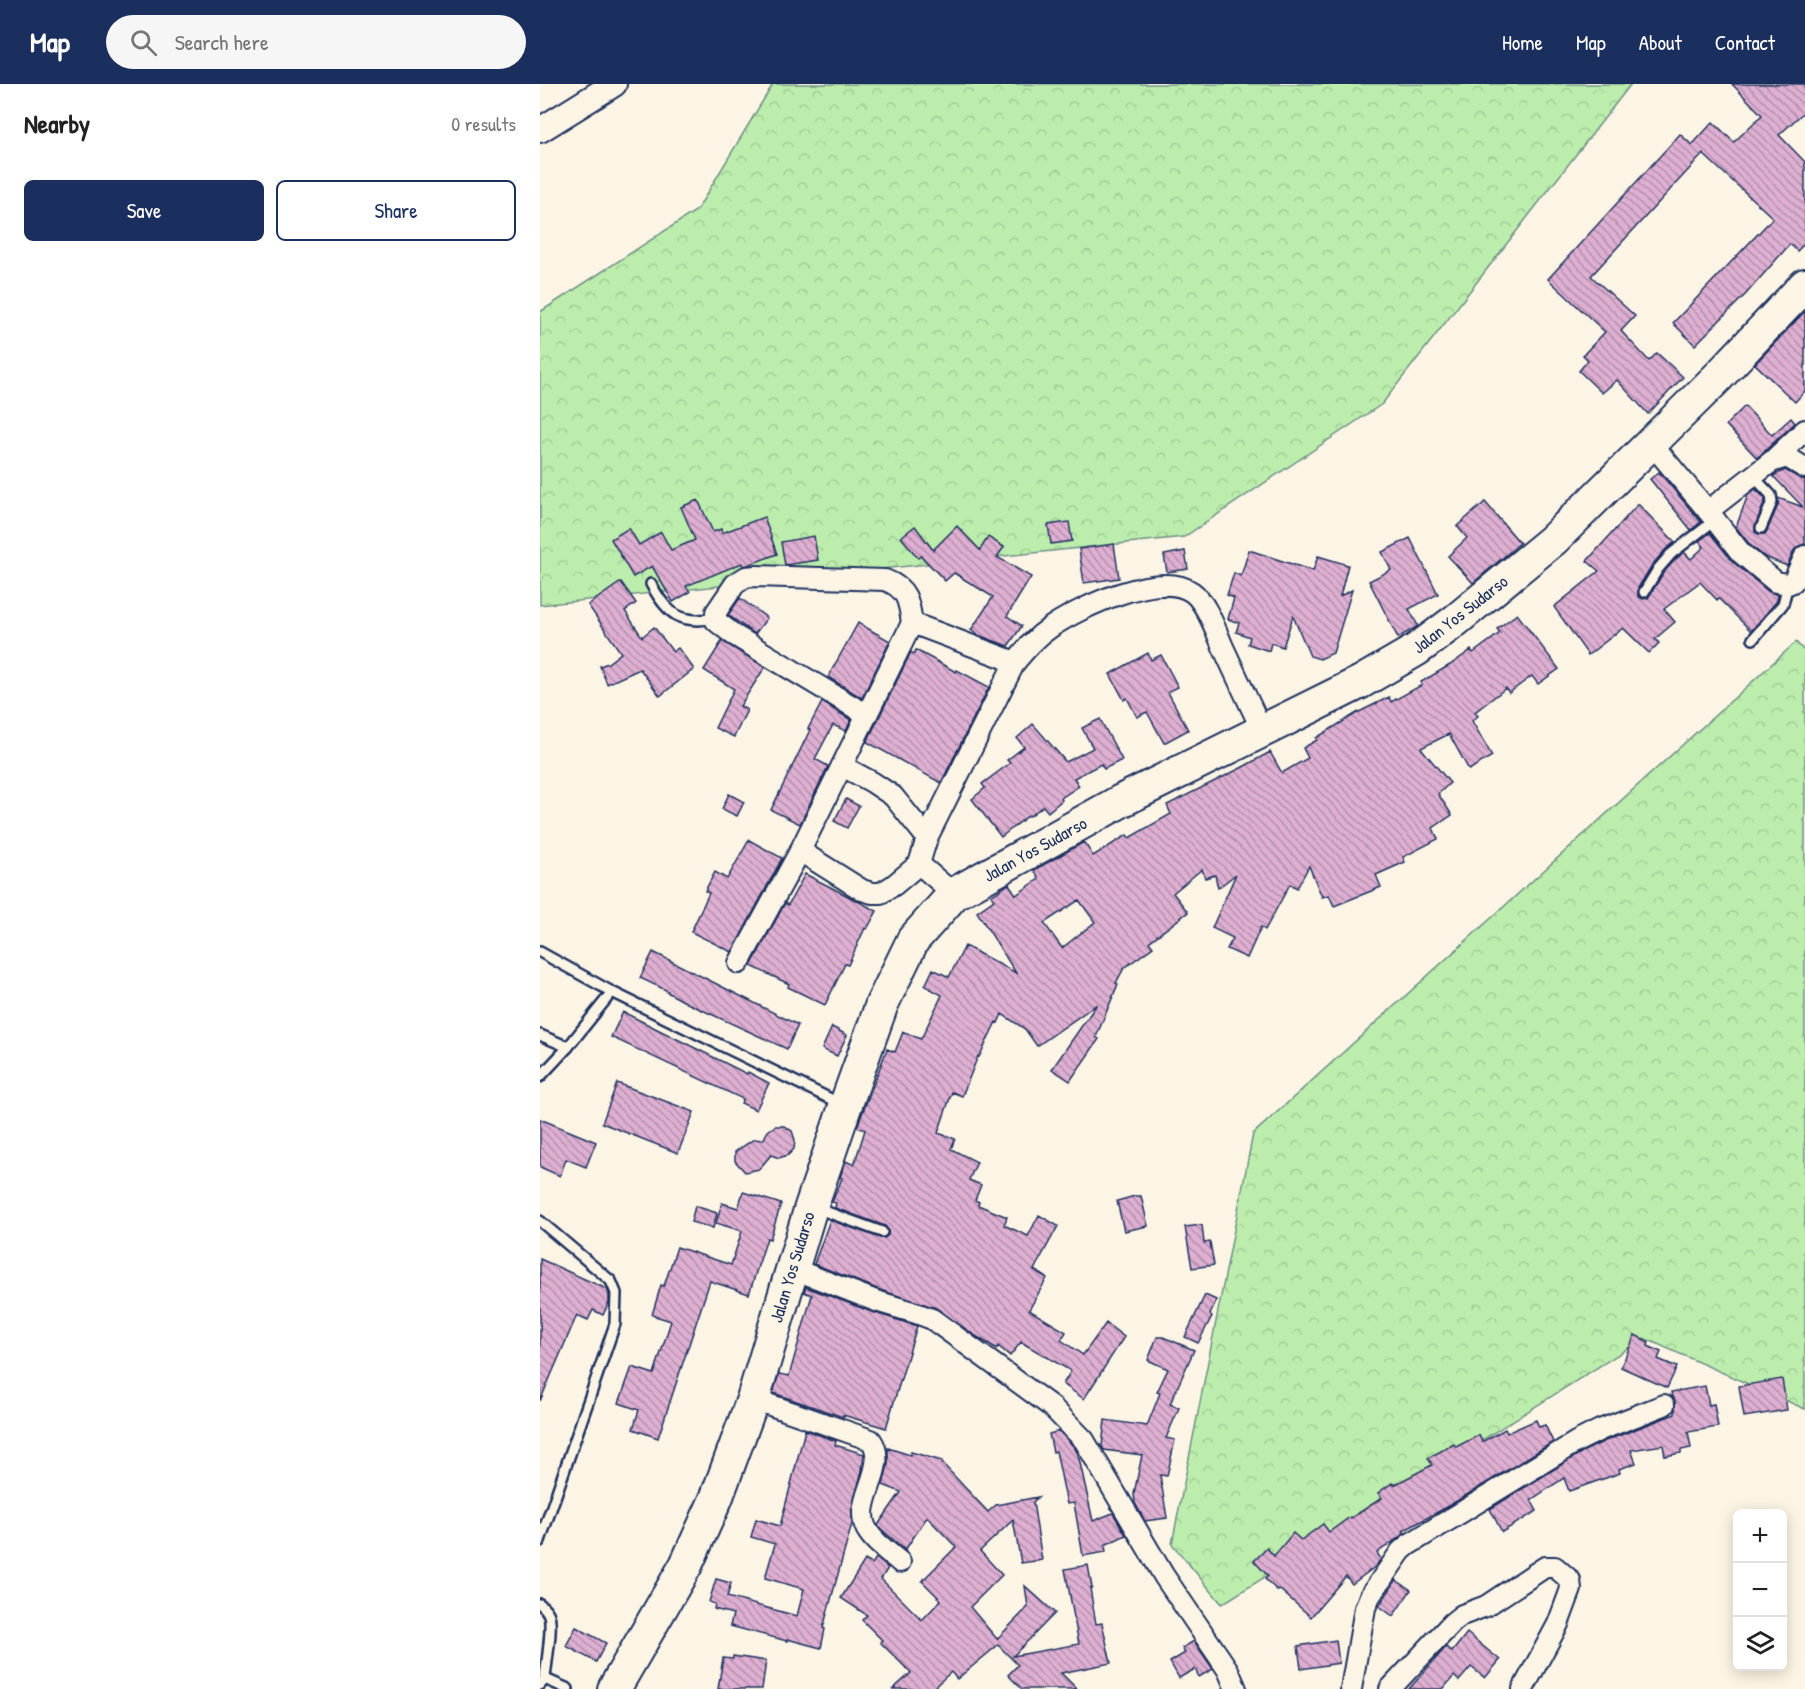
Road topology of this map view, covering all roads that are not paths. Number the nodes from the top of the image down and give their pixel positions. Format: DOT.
graph roads {
  1 [pos="614,84"];
  2 [pos="540,130"];
  3 [pos="1801,297"];
  4 [pos="1805,430"];
  5 [pos="1651,443"];
  6 [pos="1771,462"];
  7 [pos="1805,468"];
  8 [pos="1753,477"];
  9 [pos="1712,516"];
  10 [pos="1761,528"];
  11 [pos="1805,555"];
  12 [pos="651,584"];
  13 [pos="1788,584"];
  14 [pos="1644,592"];
  15 [pos="715,618"];
  16 [pos="912,623"];
  17 [pos="1753,639"];
  18 [pos="1015,662"];
  19 [pos="867,715"];
  20 [pos="1262,730"];
  21 [pos="842,765"];
  22 [pos="927,838"];
  23 [pos="800,851"];
  24 [pos="919,864"];
  25 [pos="954,894"];
  26 [pos="540,952"];
  27 [pos="739,963"];
  28 [pos="612,992"];
  29 [pos="540,1035"];
  30 [pos="568,1047"];
  31 [pos="540,1077"];
  32 [pos="845,1107"];
  33 [pos="811,1206"];
  34 [pos="540,1221"];
  35 [pos="882,1232"];
  36 [pos="791,1268"];
  37 [pos="753,1399"];
  38 [pos="1664,1404"];
  39 [pos="540,1541"];
  40 [pos="900,1562"];
  41 [pos="540,1604"];
  42 [pos="542,1682"];
  43 [pos="568,1689"];
  44 [pos="614,1689"];
  45 [pos="1236,1689"];
  46 [pos="1351,1689"];
  47 [pos="1390,1689"];
  48 [pos="1523,1689"];
  1 -- 2 [label="street"];
  3 -- 5 [label="highway, Jalan Yos Sudarso"];
  4 -- 6 [label="street"];
  5 -- 9 [label="street"];
  5 -- 20 [label="highway, Jalan Yos Sudarso"];
  6 -- 7 [label="street"];
  6 -- 8 [label="street"];
  8 -- 9 [label="street"];
  8 -- 10 [label="lane"];
  9 -- 13 [label="street"];
  9 -- 14 [label="lane"];
  11 -- 13 [label="street"];
  12 -- 15 [label="lane"];
  13 -- 17 [label="lane"];
  15 -- 16 [label="street"];
  15 -- 19 [label="street"];
  16 -- 18 [label="street"];
  16 -- 19 [label="street"];
  18 -- 20 [label="street"];
  18 -- 22 [label="street"];
  19 -- 21 [label="street"];
  20 -- 25 [label="highway, Jalan Yos Sudarso"];
  21 -- 22 [label="street"];
  21 -- 23 [label="street"];
  22 -- 24 [label="street"];
  23 -- 24 [label="street"];
  23 -- 27 [label="street"];
  24 -- 25 [label="street"];
  25 -- 32 [label="highway, Jalan Yos Sudarso"];
  26 -- 28 [label="lane"];
  28 -- 30 [label="lane"];
  28 -- 32 [label="lane"];
  29 -- 30 [label="lane"];
  30 -- 31 [label="lane"];
  32 -- 33 [label="highway, Jalan Yos Sudarso"];
  33 -- 35 [label="lane"];
  33 -- 36 [label="highway, Jalan Yos Sudarso"];
  34 -- 39 [label="lane"];
  36 -- 37 [label="highway, Jalan Yos Sudarso"];
  36 -- 45 [label="street"];
  37 -- 40 [label="street"];
  37 -- 44 [label="highway, Jalan Yos Sudarso"];
  38 -- 46 [label="street"];
  41 -- 42 [label="lane"];
  42 -- 43 [label="lane"];
  47 -- 48 [label="street"];
}
